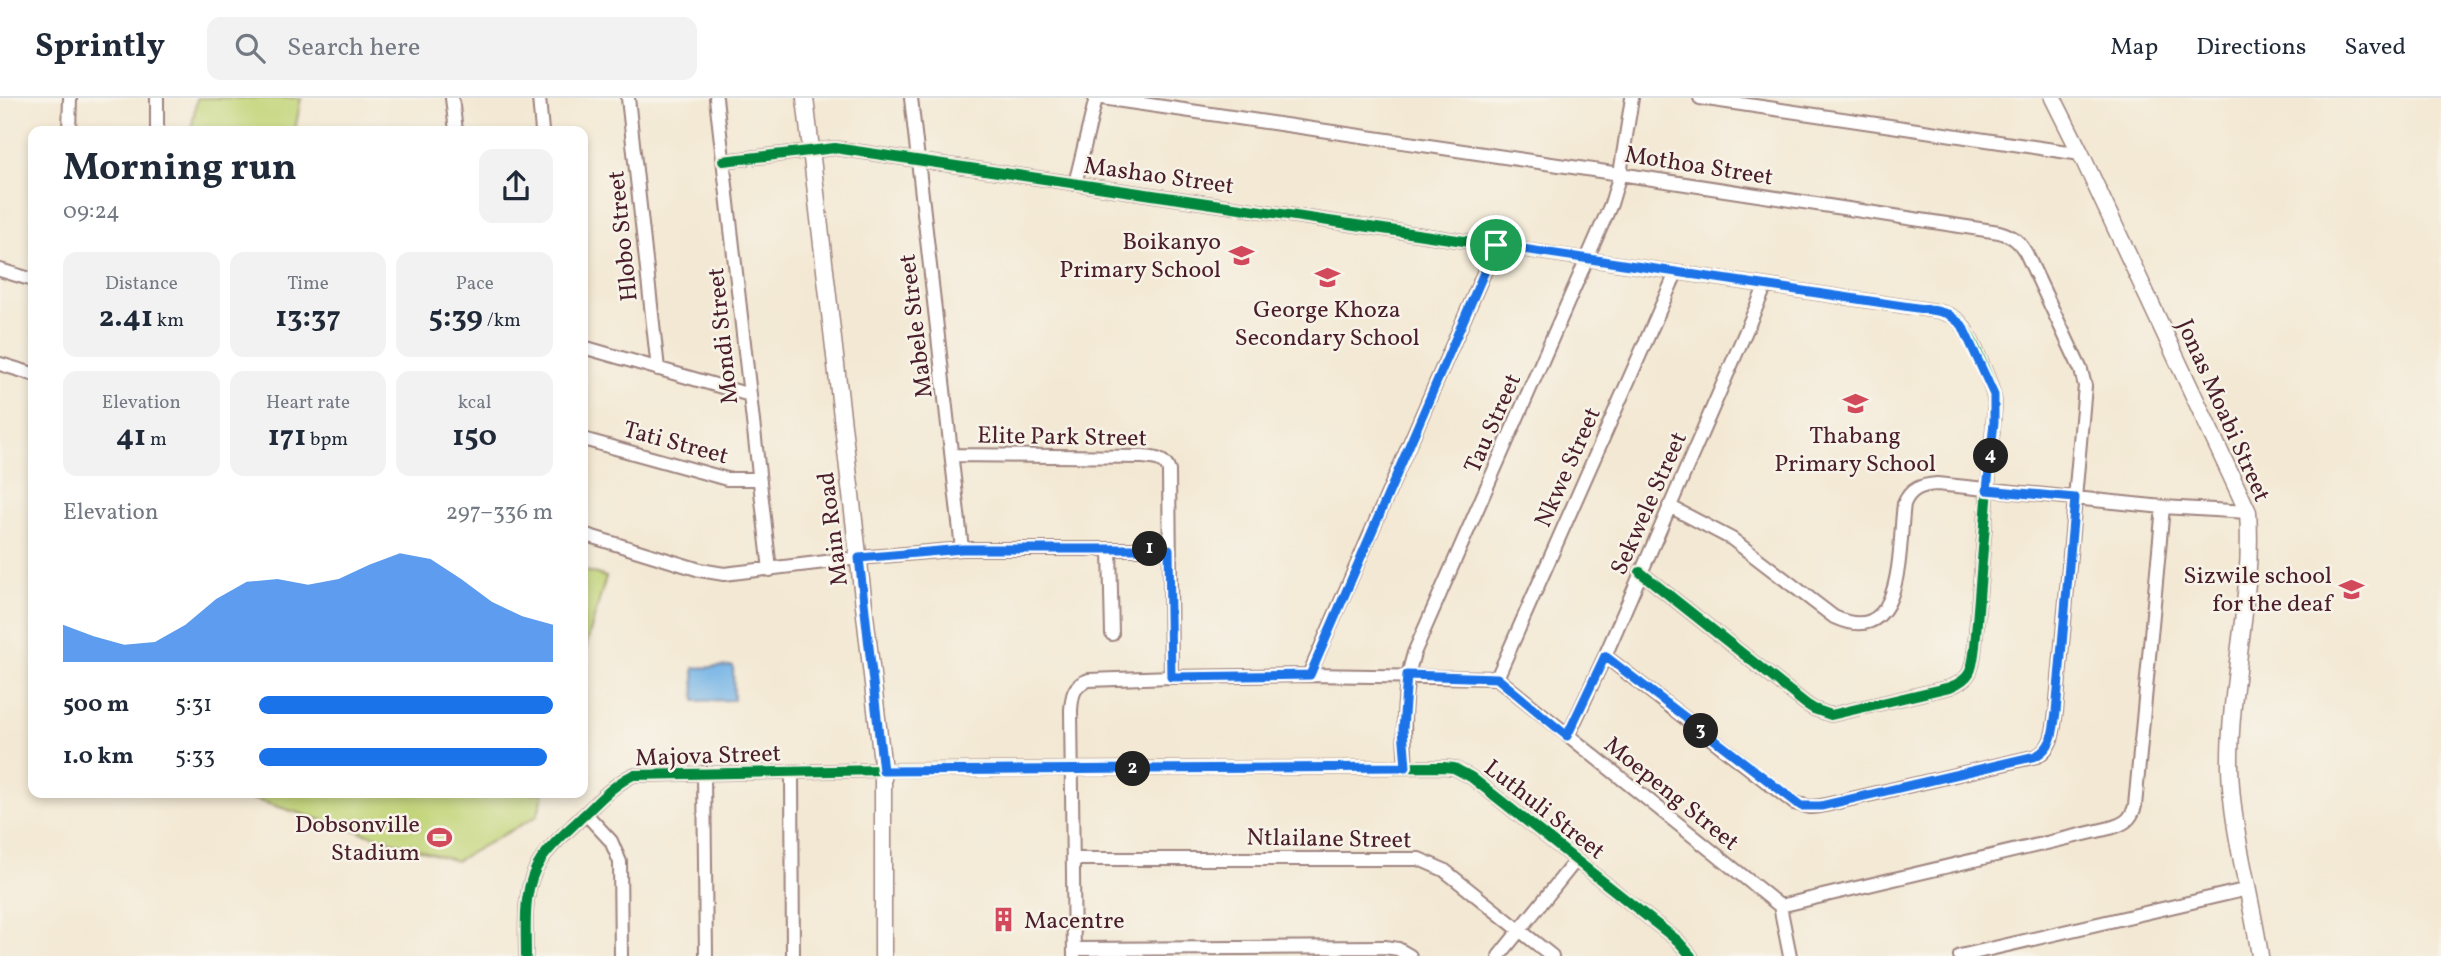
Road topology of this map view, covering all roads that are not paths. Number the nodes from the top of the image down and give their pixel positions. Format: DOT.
graph roads {
  1 [pos="70,98"];
  2 [pos="157,98"];
  3 [pos="452,98"];
  4 [pos="539,98"];
  5 [pos="628,98"];
  6 [pos="716,98"];
  7 [pos="805,98"];
  8 [pos="911,98"];
  9 [pos="1096,98"];
  10 [pos="1102,98"];
  11 [pos="1632,98"];
  12 [pos="1700,98"];
  13 [pos="2053,98"];
  14 [pos="69,126"];
  15 [pos="157,126"];
  16 [pos="455,126"];
  17 [pos="542,126"];
  18 [pos="811,151"];
  19 [pos="2081,153"];
  20 [pos="723,161"];
  21 [pos="917,162"];
  22 [pos="1620,173"];
  23 [pos="1075,184"];
  24 [pos="1496,245"];
  25 [pos="1588,258"];
  26 [pos="0,270"];
  27 [pos="1676,272"];
  28 [pos="28,279"];
  29 [pos="1765,287"];
  30 [pos="588,348"];
  31 [pos="0,364"];
  32 [pos="658,369"];
  33 [pos="28,372"];
  34 [pos="750,395"];
  35 [pos="588,440"];
  36 [pos="951,455"];
  37 [pos="759,479"];
  38 [pos="1987,490"];
  39 [pos="2075,498"];
  40 [pos="1669,506"];
  41 [pos="2163,507"];
  42 [pos="2248,512"];
  43 [pos="588,535"];
  44 [pos="962,549"];
  45 [pos="1169,549"];
  46 [pos="1110,550"];
  47 [pos="859,558"];
  48 [pos="770,570"];
  49 [pos="1640,572"];
  50 [pos="1112,634"];
  51 [pos="1605,656"];
  52 [pos="1310,675"];
  53 [pos="1407,675"];
  54 [pos="1171,677"];
  55 [pos="1497,678"];
  56 [pos="1567,736"];
  57 [pos="1406,767"];
  58 [pos="1072,770"];
  59 [pos="883,771"];
  60 [pos="704,773"];
  61 [pos="792,773"];
  62 [pos="586,814"];
  63 [pos="1074,859"];
  64 [pos="1576,860"];
  65 [pos="2248,889"];
  66 [pos="1780,906"];
  67 [pos="1519,930"];
  68 [pos="1165,952"];
  69 [pos="1251,952"];
  70 [pos="1074,953"];
  71 [pos="526,956"];
  72 [pos="621,956"];
  73 [pos="706,956"];
  74 [pos="793,956"];
  75 [pos="883,956"];
  76 [pos="1410,956"];
  77 [pos="1499,956"];
  78 [pos="1552,956"];
  79 [pos="1691,956"];
  80 [pos="1790,956"];
  81 [pos="1960,956"];
  82 [pos="2260,956"];
  1 -- 14 [label="street"];
  2 -- 15 [label="street"];
  3 -- 16 [label="street"];
  4 -- 17 [label="street"];
  5 -- 32 [label="street, Hlobo Street"];
  6 -- 20 [label="street, Mondi Street"];
  7 -- 18 [label="street, Main Road"];
  8 -- 21 [label="street, Mabele Street"];
  9 -- 23 [label="street"];
  10 -- 22 [label="street, Mothoa Street"];
  11 -- 22 [label="street, Tau Street"];
  12 -- 19 [label="street"];
  13 -- 19 [label="street, Jonas Moabi Street"];
  18 -- 20 [label="street, Mashao Street"];
  18 -- 21 [label="street, Mashao Street"];
  18 -- 47 [label="street, Main Road"];
  19 -- 42 [label="street, Jonas Moabi Street"];
  20 -- 34 [label="street, Mondi Street"];
  21 -- 23 [label="street, Mashao Street"];
  21 -- 36 [label="street, Mabele Street"];
  22 -- 25 [label="street, Tau Street"];
  22 -- 39 [label="street, Mothoa Street"];
  23 -- 24 [label="street, Mashao Street"];
  24 -- 25 [label="street, Mashao Street"];
  24 -- 52 [label="street"];
  25 -- 27 [label="street, Mashao Street"];
  25 -- 53 [label="street, Tau Street"];
  26 -- 28 [label="street"];
  27 -- 29 [label="street, Mashao Street"];
  27 -- 55 [label="street, Nkwe Street"];
  29 -- 38 [label="street, Mashao Street"];
  29 -- 40 [label="street, Sekwele Street"];
  30 -- 32 [label="street"];
  31 -- 33 [label="street"];
  32 -- 34 [label="street"];
  34 -- 37 [label="street, Mondi Street"];
  35 -- 37 [label="street, Tati Street"];
  36 -- 44 [label="street, Mabele Street"];
  36 -- 45 [label="street, Elite Park Street"];
  37 -- 48 [label="street, Mondi Street"];
  38 -- 39 [label="street"];
  38 -- 40 [label="street"];
  38 -- 49 [label="street"];
  39 -- 41 [label="street"];
  39 -- 51 [label="street"];
  40 -- 49 [label="street, Sekwele Street"];
  41 -- 42 [label="street"];
  41 -- 66 [label="street"];
  42 -- 65 [label="street, Jonas Moabi Street"];
  43 -- 48 [label="street"];
  44 -- 46 [label="street"];
  44 -- 47 [label="street"];
  45 -- 46 [label="street"];
  45 -- 54 [label="street, Elite Park Street"];
  46 -- 50 [label="street"];
  47 -- 48 [label="street"];
  47 -- 59 [label="street, Main Road"];
  49 -- 51 [label="street, Sekwele Street"];
  51 -- 56 [label="street, Sekwele Street"];
  52 -- 53 [label="street"];
  52 -- 54 [label="street"];
  53 -- 55 [label="street"];
  53 -- 57 [label="street, Tau Street"];
  54 -- 58 [label="street"];
  55 -- 56 [label="street, Moepeng Street"];
  56 -- 66 [label="street, Moepeng Street"];
  57 -- 58 [label="street, Luthuli Street"];
  57 -- 64 [label="street, Luthuli Street"];
  58 -- 59 [label="street, Luthuli Street"];
  58 -- 63 [label="street"];
  59 -- 61 [label="street, Majova Street"];
  59 -- 75 [label="street, Main Road"];
  60 -- 61 [label="street, Majova Street"];
  60 -- 62 [label="street, Majova Street"];
  60 -- 73 [label="street"];
  61 -- 74 [label="street"];
  62 -- 71 [label="street, Majova Street"];
  62 -- 72 [label="street"];
  63 -- 67 [label="street, Ntlailane Street"];
  63 -- 70 [label="street"];
  64 -- 67 [label="street"];
  64 -- 79 [label="street, Luthuli Street"];
  65 -- 81 [label="street"];
  65 -- 82 [label="street, Jonas Moabi Street"];
  66 -- 80 [label="street"];
  67 -- 77 [label="street"];
  67 -- 78 [label="street, Ntlailane Street"];
  68 -- 69 [label="street"];
  68 -- 70 [label="street"];
  69 -- 76 [label="street"];
}
